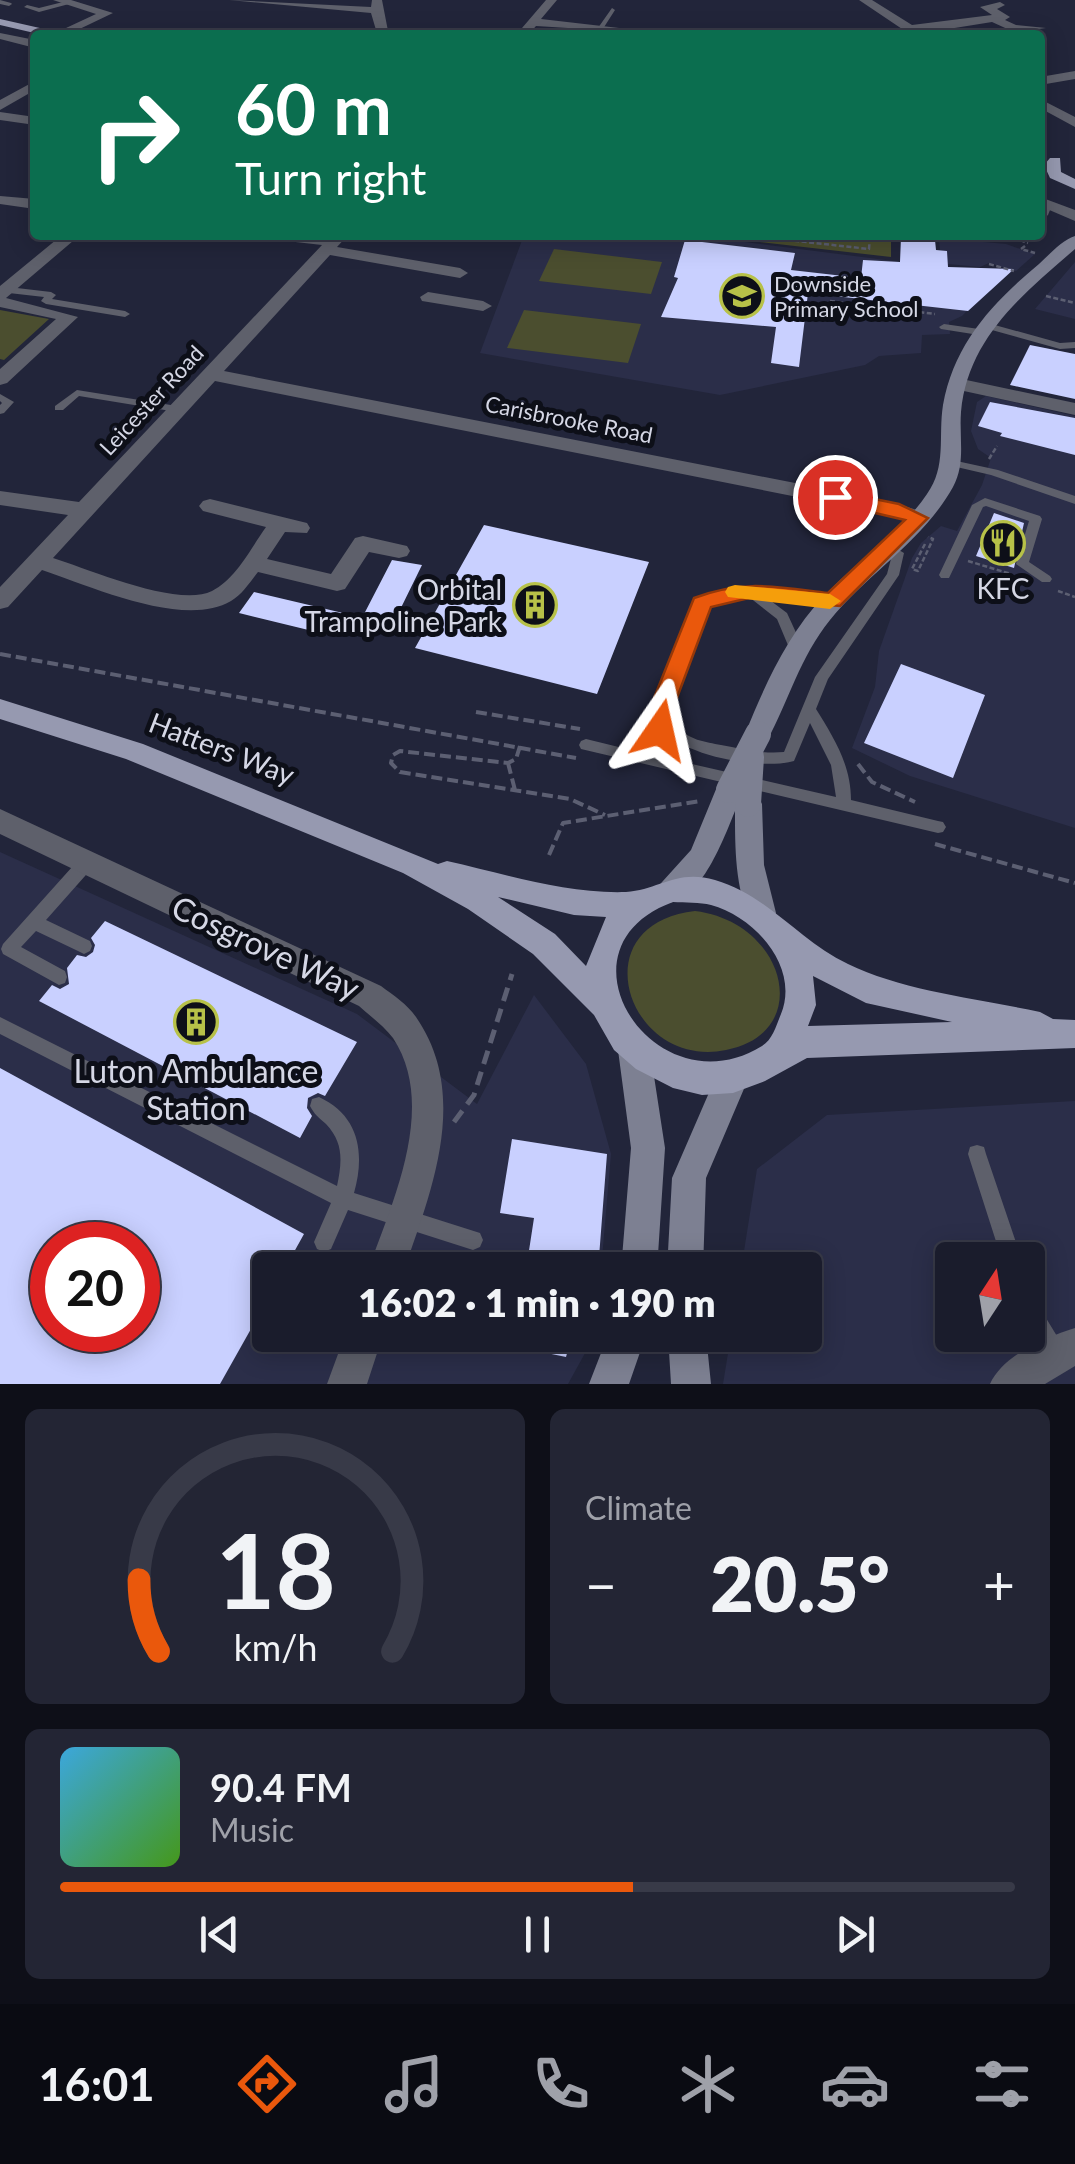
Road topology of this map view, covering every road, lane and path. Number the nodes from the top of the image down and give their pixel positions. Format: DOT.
graph roads {
  1 [pos="236,0"];
  2 [pos="552,0"];
  3 [pos="864,0"];
  4 [pos="0,2"];
  5 [pos="63,2"];
  6 [pos="9,4"];
  7 [pos="375,5"];
  8 [pos="27,7"];
  9 [pos="612,10"];
  10 [pos="533,22"];
  11 [pos="1040,28"];
  12 [pos="0,29"];
  13 [pos="69,30"];
  14 [pos="382,30"];
  15 [pos="526,30"];
  16 [pos="585,30"];
  17 [pos="599,30"];
  18 [pos="911,30"];
  19 [pos="922,30"];
  20 [pos="30,32"];
  21 [pos="30,39"];
  22 [pos="1075,75"];
  23 [pos="1045,80"];
  24 [pos="30,88"];
  25 [pos="1045,105"];
  26 [pos="0,106"];
  27 [pos="0,116"];
  28 [pos="30,119"];
  29 [pos="1075,123"];
  30 [pos="1055,160"];
  31 [pos="1045,179"];
  32 [pos="1074,185"];
  33 [pos="0,200"];
  34 [pos="30,203"];
  35 [pos="1045,207"];
  36 [pos="1075,216"];
  37 [pos="66,240"];
  38 [pos="787,240"];
  39 [pos="870,240"];
  40 [pos="1020,240"];
  41 [pos="1075,241"];
  42 [pos="333,242"];
  43 [pos="1028,243"];
  44 [pos="989,264"];
  45 [pos="1033,276"];
  46 [pos="2,294"];
  47 [pos="1046,296"];
  48 [pos="428,297"];
  49 [pos="447,300"];
  50 [pos="830,301"];
  51 [pos="1075,303"];
  52 [pos="483,306"];
  53 [pos="125,314"];
  54 [pos="936,314"];
  55 [pos="944,326"];
  56 [pos="981,328"];
  57 [pos="1075,345"];
  58 [pos="210,374"];
  59 [pos="0,378"];
  60 [pos="957,384"];
  61 [pos="0,398"];
  62 [pos="59,408"];
  63 [pos="1075,409"];
  64 [pos="177,410"];
  65 [pos="0,411"];
  66 [pos="997,446"];
  67 [pos="993,453"];
  68 [pos="952,463"];
  69 [pos="0,498"];
  70 [pos="1075,500"];
  71 [pos="210,506"];
  72 [pos="84,510"];
  73 [pos="920,528"];
  74 [pos="933,539"];
  75 [pos="886,547"];
  76 [pos="930,548"];
  77 [pos="400,551"];
  78 [pos="954,556"];
  79 [pos="35,560"];
  80 [pos="250,563"];
  81 [pos="1010,574"];
  82 [pos="944,575"];
  83 [pos="1044,582"];
  84 [pos="749,591"];
  85 [pos="1075,596"];
  86 [pos="0,600"];
  87 [pos="832,601"];
  88 [pos="797,650"];
  89 [pos="0,654"];
  90 [pos="0,709"];
  91 [pos="809,710"];
  92 [pos="476,712"];
  93 [pos="668,724"];
  94 [pos="588,738"];
  95 [pos="520,746"];
  96 [pos="640,756"];
  97 [pos="508,763"];
  98 [pos="515,790"];
  99 [pos="728,798"];
  100 [pos="843,802"];
  101 [pos="605,816"];
  102 [pos="0,821"];
  103 [pos="938,827"];
  104 [pos="549,855"];
  105 [pos="86,862"];
  106 [pos="414,864"];
  107 [pos="1075,883"];
  108 [pos="668,892"];
  109 [pos="636,905"];
  110 [pos="760,913"];
  111 [pos="34,922"];
  112 [pos="784,937"];
  113 [pos="84,946"];
  114 [pos="512,974"];
  115 [pos="58,977"];
  116 [pos="604,1004"];
  117 [pos="0,1025"];
  118 [pos="1073,1034"];
  119 [pos="783,1048"];
  120 [pos="634,1050"];
  121 [pos="733,1076"];
  122 [pos="474,1095"];
  123 [pos="319,1106"];
  124 [pos="978,1154"];
  125 [pos="343,1199"];
  126 [pos="403,1221"];
  127 [pos="473,1240"];
  128 [pos="324,1242"];
  129 [pos="1006,1242"];
  130 [pos="392,1252"];
  131 [pos="640,1252"];
  132 [pos="686,1252"];
  133 [pos="1045,1326"];
  134 [pos="1066,1350"];
  135 [pos="358,1352"];
  136 [pos="621,1352"];
  137 [pos="688,1352"];
  138 [pos="348,1384"];
  139 [pos="609,1384"];
  140 [pos="691,1384"];
  141 [pos="1010,1384"];
  1 -- 7 [label="street"];
  2 -- 10 [label="street"];
  3 -- 18 [label="street"];
  4 -- 6 [label="lane"];
  5 -- 8 [label="lane"];
  5 -- 13 [label="street"];
  7 -- 14 [label="street"];
  9 -- 17 [label="lane"];
  10 -- 15 [label="street"];
  10 -- 16 [label="street"];
  11 -- 19 [label="street"];
  12 -- 20 [label="main road"];
  12 -- 21 [label="street"];
  22 -- 23 [label="street"];
  24 -- 26 [label="street"];
  25 -- 29 [label="street"];
  27 -- 28 [label="street"];
  30 -- 32 [label="main road"];
  31 -- 32 [label="main road"];
  33 -- 34 [label="street"];
  35 -- 36 [label="street"];
  37 -- 46 [label="street"];
  38 -- 39 [label="path"];
  40 -- 43 [label="path"];
  41 -- 45 [label="street"];
  42 -- 49 [label="street"];
  42 -- 58 [label="street, Leicester Road"];
  44 -- 45 [label="path"];
  45 -- 56 [label="street"];
  46 -- 53 [label="lane"];
  46 -- 59 [label="street"];
  47 -- 51 [label="path"];
  48 -- 49 [label="street"];
  49 -- 52 [label="street"];
  50 -- 54 [label="path"];
  55 -- 56 [label="lane"];
  56 -- 57 [label="lane"];
  56 -- 60 [label="street"];
  58 -- 64 [label="street, Leicester Road"];
  58 -- 73 [label="street, Carisbrooke Road"];
  60 -- 63 [label="street"];
  60 -- 68 [label="street"];
  61 -- 65 [label="lane"];
  62 -- 64 [label="lane"];
  64 -- 72 [label="street, Leicester Road"];
  66 -- 67 [label="path"];
  68 -- 70 [label="lane"];
  68 -- 73 [label="street"];
  69 -- 72 [label="street"];
  71 -- 80 [label="street"];
  72 -- 79 [label="street, Leicester Road"];
  73 -- 75 [label="street"];
  73 -- 76 [label="path"];
  74 -- 76 [label="path"];
  75 -- 87 [label="street"];
  75 -- 91 [label="lane"];
  76 -- 78 [label="path"];
  77 -- 80 [label="street"];
  78 -- 81 [label="path"];
  78 -- 82 [label="lane"];
  78 -- 83 [label="lane"];
  79 -- 80 [label="street"];
  79 -- 86 [label="street, Leicester Road"];
  83 -- 85 [label="path"];
  84 -- 87 [label="lane"];
  84 -- 88 [label="lane"];
  84 -- 93 [label="lane"];
  87 -- 88 [label="street"];
  88 -- 99 [label="street, bridge"];
  89 -- 95 [label="path"];
  90 -- 106 [label="main road, Hatters Way"];
  91 -- 93 [label="lane"];
  91 -- 100 [label="lane"];
  92 -- 94 [label="path"];
  93 -- 96 [label="lane"];
  94 -- 95 [label="path"];
  94 -- 96 [label="lane"];
  95 -- 97 [label="path"];
  96 -- 100 [label="lane"];
  97 -- 98 [label="path"];
  97 -- 98 [label="path"];
  98 -- 101 [label="path"];
  99 -- 101 [label="path"];
  99 -- 108 [label="street"];
  99 -- 110 [label="street"];
  100 -- 103 [label="lane"];
  101 -- 104 [label="path"];
  102 -- 105 [label="street, Cosgrove Way"];
  103 -- 107 [label="path"];
  105 -- 111 [label="lane"];
  105 -- 126 [label="street, Cosgrove Way"];
  106 -- 109 [label="main road, Hatters Way"];
  106 -- 116 [label="main road, Hatters Way"];
  108 -- 109 [label="main road"];
  108 -- 110 [label="main road"];
  109 -- 116 [label="main road"];
  110 -- 112 [label="main road"];
  111 -- 113 [label="lane"];
  111 -- 115 [label="lane"];
  112 -- 118 [label="main road"];
  112 -- 119 [label="main road"];
  114 -- 122 [label="path"];
  116 -- 120 [label="main road"];
  117 -- 125 [label="lane"];
  118 -- 119 [label="main road"];
  119 -- 121 [label="main road"];
  120 -- 121 [label="main road"];
  120 -- 131 [label="street"];
  121 -- 132 [label="street"];
  123 -- 125 [label="lane"];
  124 -- 129 [label="lane"];
  125 -- 126 [label="lane"];
  125 -- 128 [label="lane"];
  126 -- 127 [label="lane"];
  126 -- 130 [label="street, Cosgrove Way"];
  133 -- 134 [label="lane"];
  134 -- 141 [label="street"];
  135 -- 138 [label="street"];
  136 -- 139 [label="street"];
  137 -- 140 [label="street"];
}
